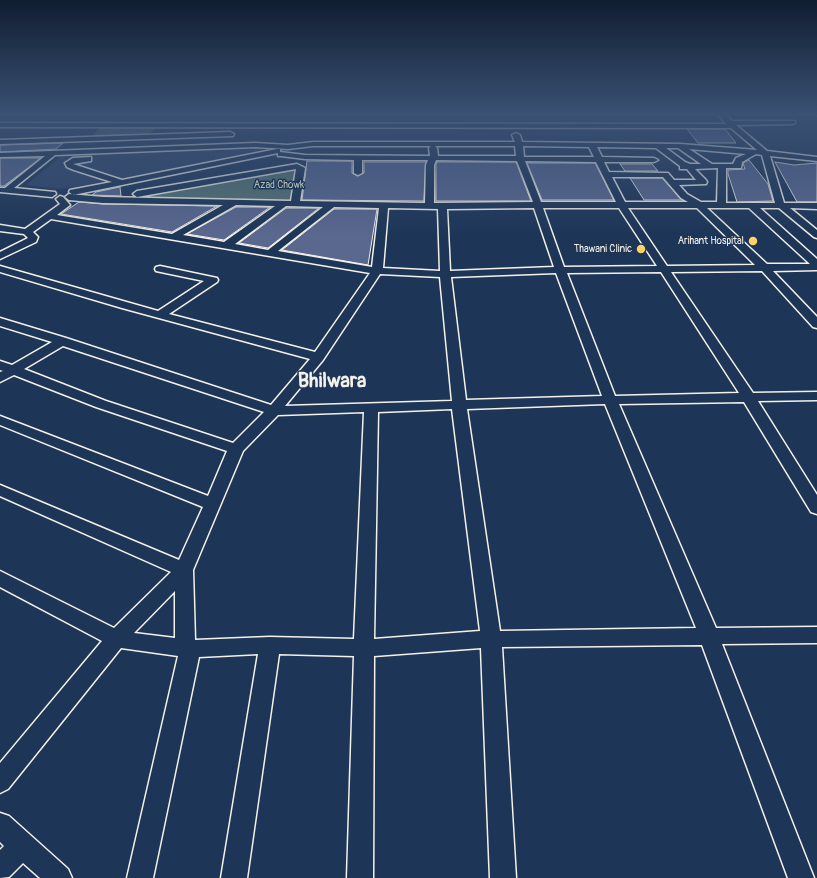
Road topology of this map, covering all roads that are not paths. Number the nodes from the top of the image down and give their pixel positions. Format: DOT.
graph roads {
  1 [pos="51,154"];
  2 [pos="133,154"];
  3 [pos="267,154"];
  4 [pos="283,154"];
  5 [pos="434,154"];
  6 [pos="520,154"];
  7 [pos="596,154"];
  8 [pos="648,154"];
  9 [pos="669,154"];
  10 [pos="692,154"];
  11 [pos="751,154"];
  12 [pos="766,154"];
  13 [pos="774,154"];
  14 [pos="358,157"];
  15 [pos="434,157"];
  16 [pos="520,158"];
  17 [pos="598,159"];
  18 [pos="817,159"];
  19 [pos="654,160"];
  20 [pos="710,166"];
  21 [pos="722,166"];
  22 [pos="689,167"];
  23 [pos="668,169"];
  24 [pos="358,173"];
  25 [pos="606,174"];
  26 [pos="120,182"];
  27 [pos="672,183"];
  28 [pos="3,190"];
  29 [pos="63,195"];
  30 [pos="103,200"];
  31 [pos="234,202"];
  32 [pos="284,203"];
  33 [pos="295,203"];
  34 [pos="332,204"];
  35 [pos="384,205"];
  36 [pos="622,205"];
  37 [pos="699,205"];
  38 [pos="722,205"];
  39 [pos="751,205"];
  40 [pos="780,205"];
  41 [pos="436,206"];
  42 [pos="538,206"];
  43 [pos="817,206"];
  44 [pos="48,216"];
  45 [pos="0,228"];
  46 [pos="11,231"];
  47 [pos="27,232"];
  48 [pos="817,235"];
  49 [pos="0,236"];
  50 [pos="173,237"];
  51 [pos="226,246"];
  52 [pos="270,253"];
  53 [pos="0,256"];
  54 [pos="817,266"];
  55 [pos="664,268"];
  56 [pos="766,268"];
  57 [pos="160,269"];
  58 [pos="0,270"];
  59 [pos="560,270"];
  60 [pos="377,271"];
  61 [pos="445,274"];
  62 [pos="159,315"];
  63 [pos="0,322"];
  64 [pos="817,324"];
  65 [pos="62,341"];
  66 [pos="318,356"];
  67 [pos="0,365"];
  68 [pos="14,370"];
  69 [pos="0,378"];
  70 [pos="817,396"];
  71 [pos="749,398"];
  72 [pos="610,400"];
  73 [pos="459,405"];
  74 [pos="372,407"];
  75 [pos="274,411"];
  76 [pos="0,420"];
  77 [pos="236,450"];
  78 [pos="0,490"];
  79 [pos="213,504"];
  80 [pos="817,508"];
  81 [pos="184,570"];
  82 [pos="0,578"];
  83 [pos="709,636"];
  84 [pos="815,638"];
  85 [pos="116,639"];
  86 [pos="491,639"];
  87 [pos="270,645"];
  88 [pos="364,648"];
  89 [pos="190,650"];
  90 [pos="0,781"];
  91 [pos="0,825"];
  92 [pos="23,845"];
  93 [pos="0,868"];
  94 [pos="59,878"];
  95 [pos="140,878"];
  96 [pos="234,878"];
  97 [pos="360,878"];
  98 [pos="503,878"];
  99 [pos="801,878"];
  1 -- 28 [label="street"];
  2 -- 26 [label="street"];
  3 -- 26 [label="street"];
  4 -- 14 [label="street"];
  5 -- 15 [label="street"];
  6 -- 16 [label="street"];
  7 -- 17 [label="street"];
  8 -- 19 [label="street"];
  9 -- 22 [label="street"];
  10 -- 20 [label="street"];
  11 -- 21 [label="street"];
  12 -- 40 [label="street"];
  13 -- 18 [label="street"];
  14 -- 15 [label="street"];
  14 -- 24 [label="street"];
  15 -- 16 [label="street"];
  15 -- 41 [label="street"];
  16 -- 17 [label="street"];
  16 -- 42 [label="street"];
  17 -- 19 [label="street"];
  17 -- 25 [label="street"];
  19 -- 23 [label="street"];
  20 -- 21 [label="street"];
  20 -- 22 [label="street"];
  21 -- 38 [label="street"];
  22 -- 23 [label="street"];
  22 -- 27 [label="street"];
  23 -- 25 [label="street"];
  23 -- 27 [label="street"];
  25 -- 36 [label="street"];
  26 -- 29 [label="street"];
  27 -- 37 [label="street"];
  28 -- 29 [label="street"];
  29 -- 30 [label="street"];
  29 -- 44 [label="street"];
  30 -- 31 [label="street"];
  30 -- 33 [label="street"];
  31 -- 32 [label="street"];
  31 -- 50 [label="street"];
  32 -- 33 [label="street"];
  32 -- 51 [label="street"];
  33 -- 34 [label="street"];
  34 -- 35 [label="street"];
  34 -- 52 [label="street"];
  35 -- 41 [label="street"];
  35 -- 60 [label="street"];
  36 -- 37 [label="street"];
  36 -- 42 [label="street"];
  36 -- 55 [label="street"];
  37 -- 38 [label="street"];
  37 -- 56 [label="street"];
  38 -- 39 [label="street"];
  39 -- 40 [label="street"];
  39 -- 54 [label="street"];
  40 -- 43 [label="street"];
  40 -- 48 [label="street"];
  41 -- 42 [label="street"];
  41 -- 61 [label="street"];
  42 -- 59 [label="street"];
  44 -- 47 [label="street"];
  44 -- 50 [label="street"];
  45 -- 46 [label="street"];
  46 -- 47 [label="street"];
  46 -- 49 [label="street"];
  47 -- 53 [label="street"];
  50 -- 51 [label="street"];
  51 -- 52 [label="street"];
  52 -- 60 [label="street"];
  54 -- 56 [label="street"];
  55 -- 56 [label="street"];
  55 -- 59 [label="street"];
  55 -- 71 [label="street"];
  56 -- 64 [label="street"];
  57 -- 62 [label="street"];
  58 -- 62 [label="street"];
  59 -- 61 [label="street"];
  59 -- 72 [label="street"];
  60 -- 61 [label="street"];
  60 -- 66 [label="street"];
  61 -- 73 [label="street"];
  62 -- 66 [label="street"];
  63 -- 65 [label="street"];
  65 -- 68 [label="street"];
  65 -- 75 [label="street"];
  66 -- 75 [label="street"];
  67 -- 68 [label="street"];
  68 -- 69 [label="street"];
  68 -- 77 [label="street"];
  70 -- 71 [label="street"];
  71 -- 72 [label="street"];
  71 -- 80 [label="street"];
  72 -- 73 [label="street"];
  72 -- 83 [label="street"];
  73 -- 74 [label="street"];
  73 -- 86 [label="street"];
  74 -- 75 [label="street"];
  74 -- 88 [label="street"];
  75 -- 77 [label="street"];
  76 -- 79 [label="street"];
  77 -- 79 [label="street"];
  78 -- 81 [label="street"];
  79 -- 81 [label="street"];
  81 -- 85 [label="street"];
  81 -- 89 [label="street"];
  82 -- 85 [label="street"];
  83 -- 84 [label="street"];
  83 -- 86 [label="street"];
  83 -- 99 [label="street"];
  85 -- 89 [label="street"];
  85 -- 90 [label="street"];
  86 -- 88 [label="street"];
  86 -- 98 [label="street"];
  87 -- 88 [label="street"];
  87 -- 89 [label="street"];
  87 -- 96 [label="street"];
  88 -- 97 [label="street"];
  89 -- 95 [label="street"];
  91 -- 92 [label="street"];
  92 -- 93 [label="street"];
  92 -- 94 [label="street"];
}
